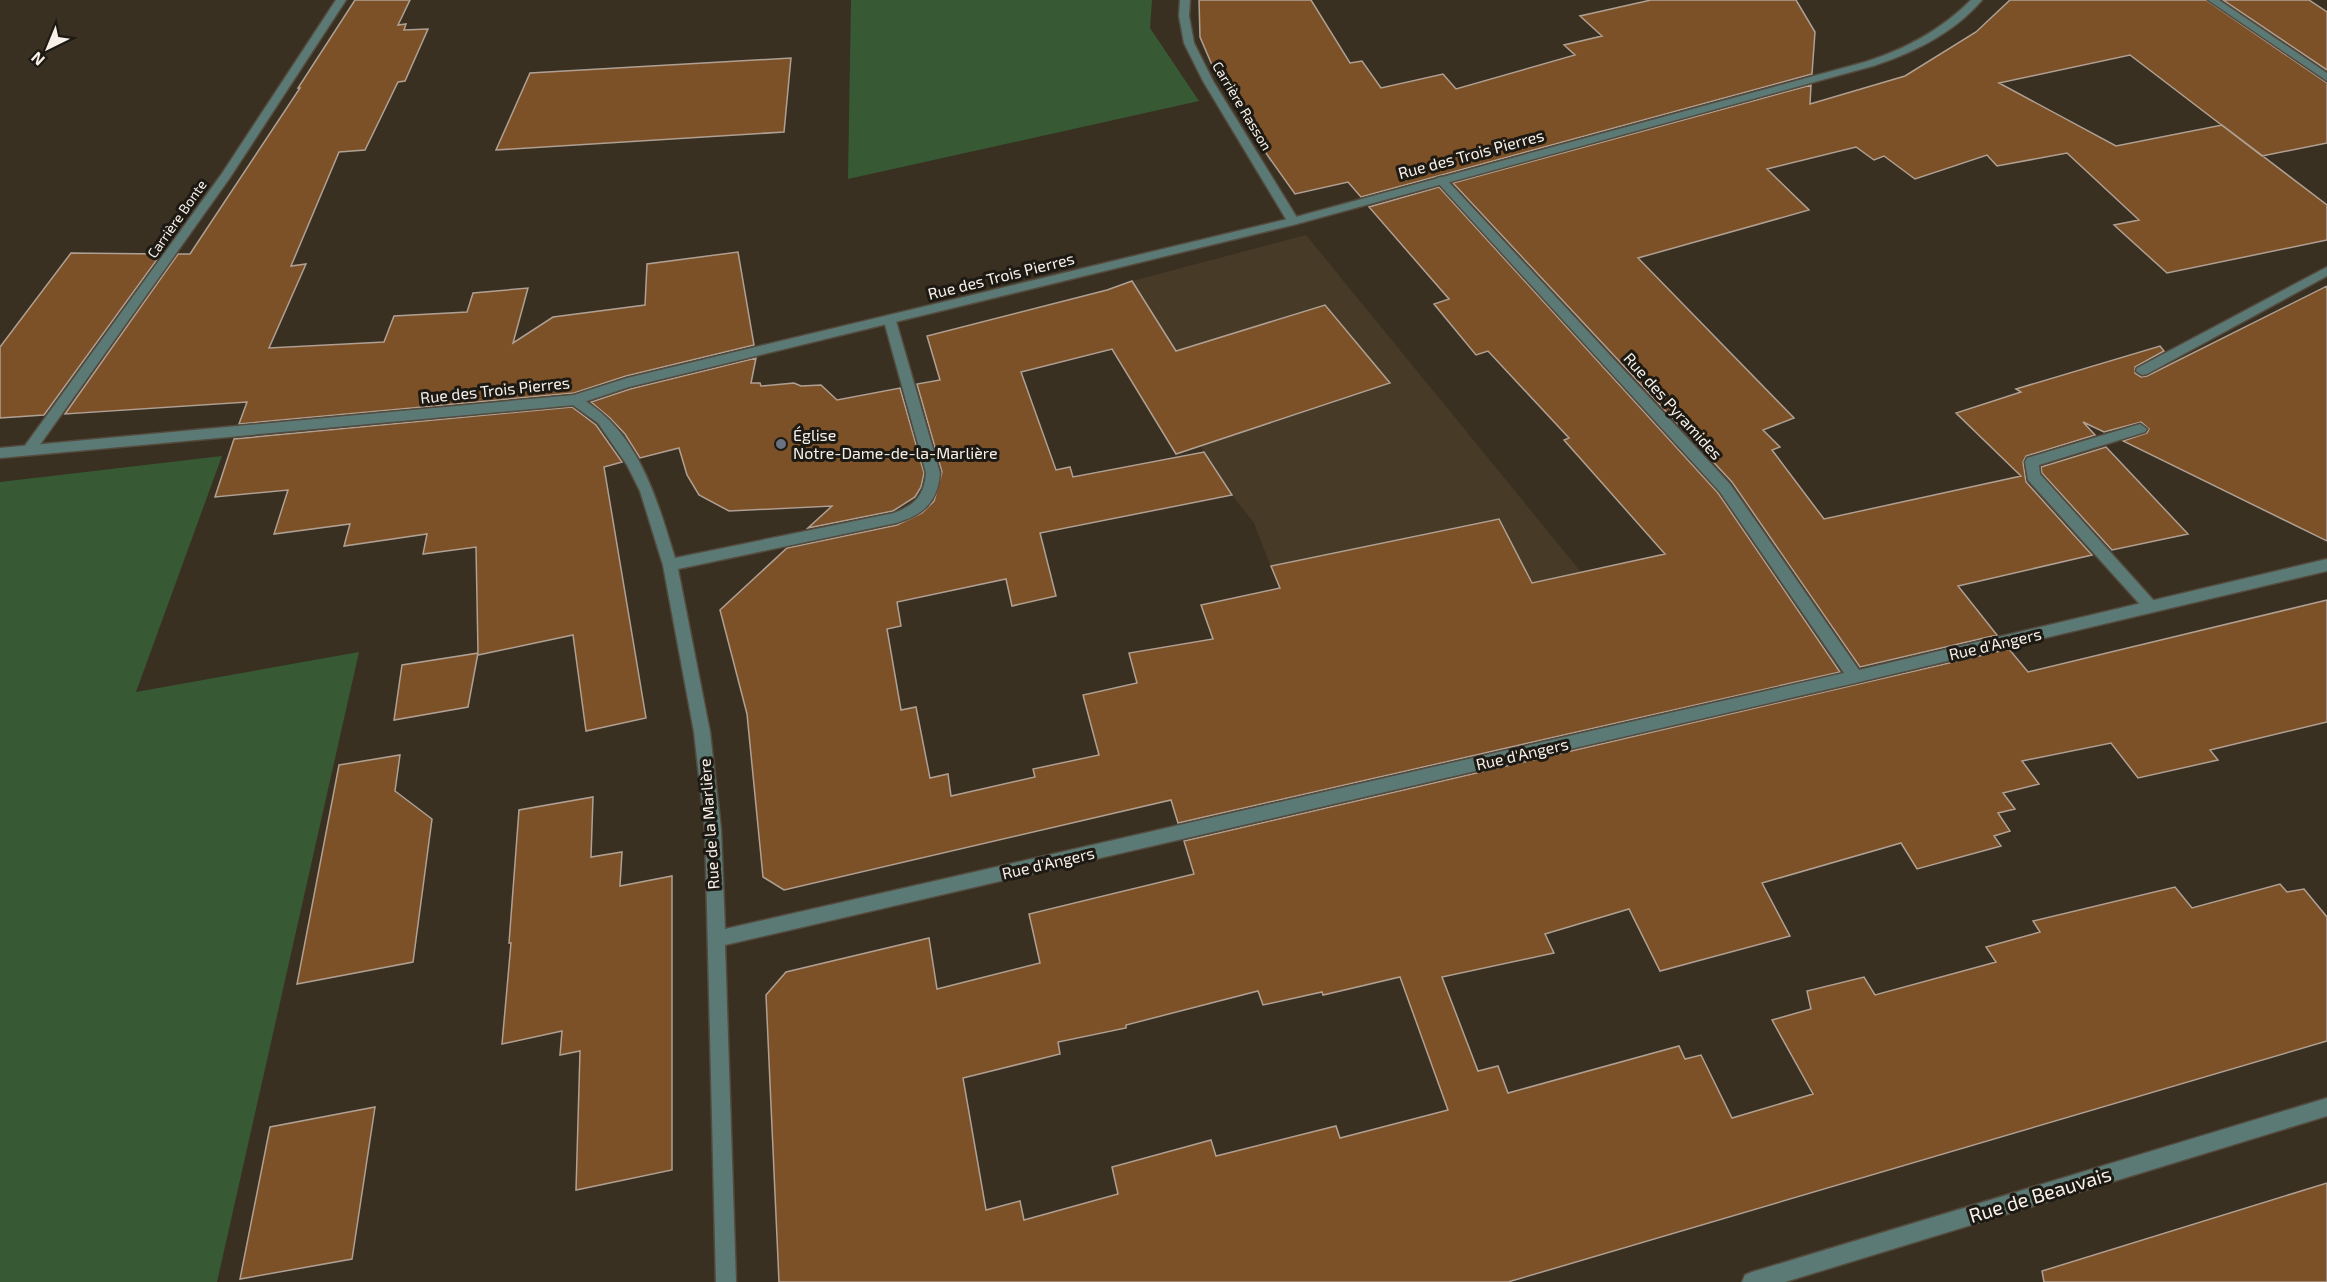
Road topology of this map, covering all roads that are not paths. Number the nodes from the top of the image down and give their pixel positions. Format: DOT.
graph roads {
  1 [pos="341,0"];
  2 [pos="1185,0"];
  3 [pos="1977,0"];
  4 [pos="2212,0"];
  5 [pos="2327,78"];
  6 [pos="1441,180"];
  7 [pos="1293,220"];
  8 [pos="2327,271"];
  9 [pos="890,321"];
  10 [pos="2142,370"];
  11 [pos="574,400"];
  12 [pos="2140,429"];
  13 [pos="29,450"];
  14 [pos="0,453"];
  15 [pos="670,565"];
  16 [pos="2327,565"];
  17 [pos="2151,607"];
  18 [pos="1855,677"];
  19 [pos="716,939"];
  20 [pos="2327,1107"];
  21 [pos="726,1282"];
  22 [pos="1752,1282"];
  1 -- 13 [label="street, Carrière Bonte"];
  2 -- 7 [label="street, Carrière Rasson"];
  3 -- 6 [label="street, Rue des Trois Pierres"];
  4 -- 5 [label="street"];
  6 -- 7 [label="street, Rue des Trois Pierres"];
  6 -- 18 [label="street, Rue des Pyramides"];
  7 -- 9 [label="street, Rue des Trois Pierres"];
  8 -- 10 [label="street"];
  9 -- 11 [label="street, Rue des Trois Pierres"];
  9 -- 15 [label="street"];
  11 -- 13 [label="street, Rue des Trois Pierres"];
  11 -- 15 [label="street, Rue de la Marlière"];
  12 -- 17 [label="street"];
  13 -- 14 [label="street, Rue des Trois Pierres"];
  15 -- 19 [label="street, Rue de la Marlière"];
  16 -- 17 [label="street, Rue d'Angers"];
  17 -- 18 [label="street, Rue d'Angers"];
  18 -- 19 [label="street, Rue d'Angers"];
  19 -- 21 [label="street, Rue de la Marlière"];
  20 -- 22 [label="street, Rue de Beauvais"];
}
